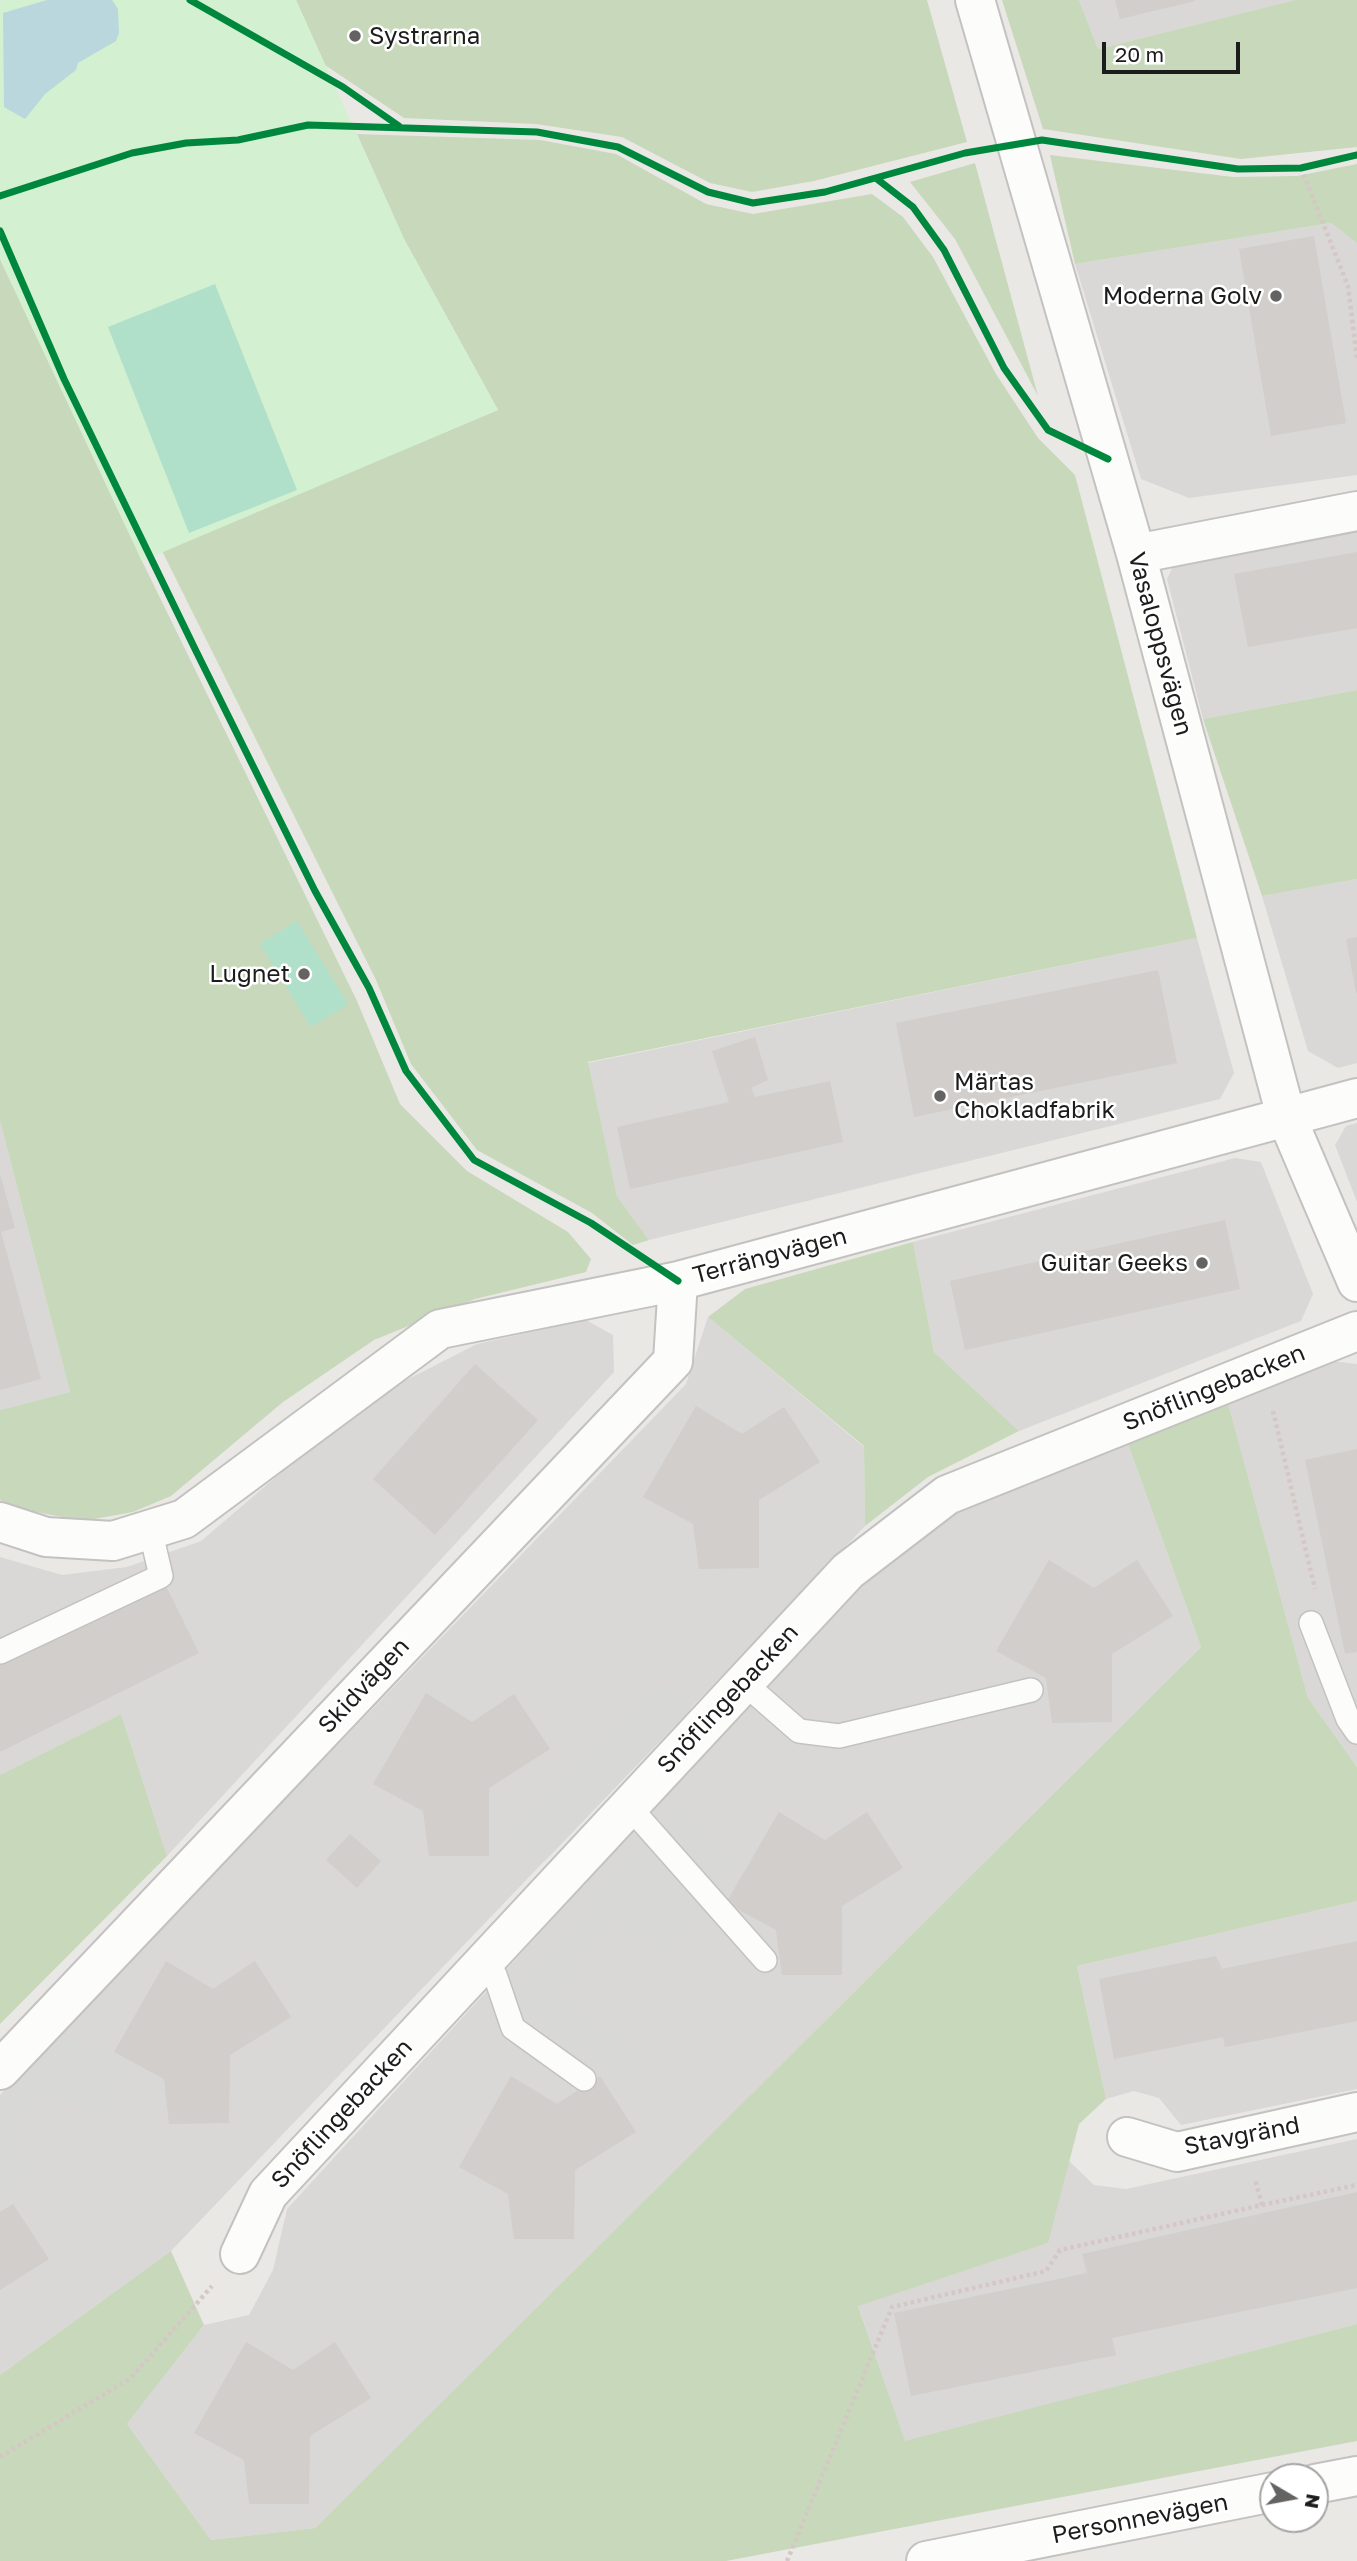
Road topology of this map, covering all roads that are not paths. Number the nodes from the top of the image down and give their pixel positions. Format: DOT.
graph roads {
  1 [pos="975,0"];
  2 [pos="1357,511"];
  3 [pos="1136,554"];
  4 [pos="1357,1098"];
  5 [pos="1286,1116"];
  6 [pos="678,1281"];
  7 [pos="1357,1282"];
  8 [pos="1357,1331"];
  9 [pos="0,1522"];
  10 [pos="150,1529"];
  11 [pos="1311,1623"];
  12 [pos="0,1652"];
  13 [pos="744,1682"];
  14 [pos="1031,1690"];
  15 [pos="1357,1732"];
  16 [pos="626,1810"];
  17 [pos="765,1960"];
  18 [pos="484,1962"];
  19 [pos="0,2070"];
  20 [pos="584,2079"];
  21 [pos="1357,2112"];
  22 [pos="1127,2137"];
  23 [pos="240,2254"];
  24 [pos="1357,2476"];
  25 [pos="1329,2481"];
  26 [pos="1259,2496"];
  27 [pos="926,2561"];
  1 -- 3 [label="street, Vasaloppsvägen"];
  2 -- 3 [label="street"];
  3 -- 5 [label="street, Vasaloppsvägen"];
  4 -- 5 [label="street, Terrängvägen"];
  5 -- 6 [label="street, Terrängvägen"];
  5 -- 7 [label="street, Vasaloppsvägen"];
  6 -- 10 [label="street, Terrängvägen"];
  6 -- 19 [label="street, Skidvägen"];
  8 -- 13 [label="street, Snöflingebacken"];
  9 -- 10 [label="street, Terrängvägen"];
  10 -- 12 [label="lane"];
  11 -- 15 [label="lane"];
  13 -- 14 [label="lane"];
  13 -- 16 [label="street, Snöflingebacken"];
  16 -- 17 [label="lane"];
  16 -- 18 [label="street, Snöflingebacken"];
  18 -- 20 [label="lane"];
  18 -- 23 [label="street, Snöflingebacken"];
  21 -- 22 [label="street, Stavgränd"];
  24 -- 25 [label="street"];
  26 -- 27 [label="street, Personnevägen"];
}
